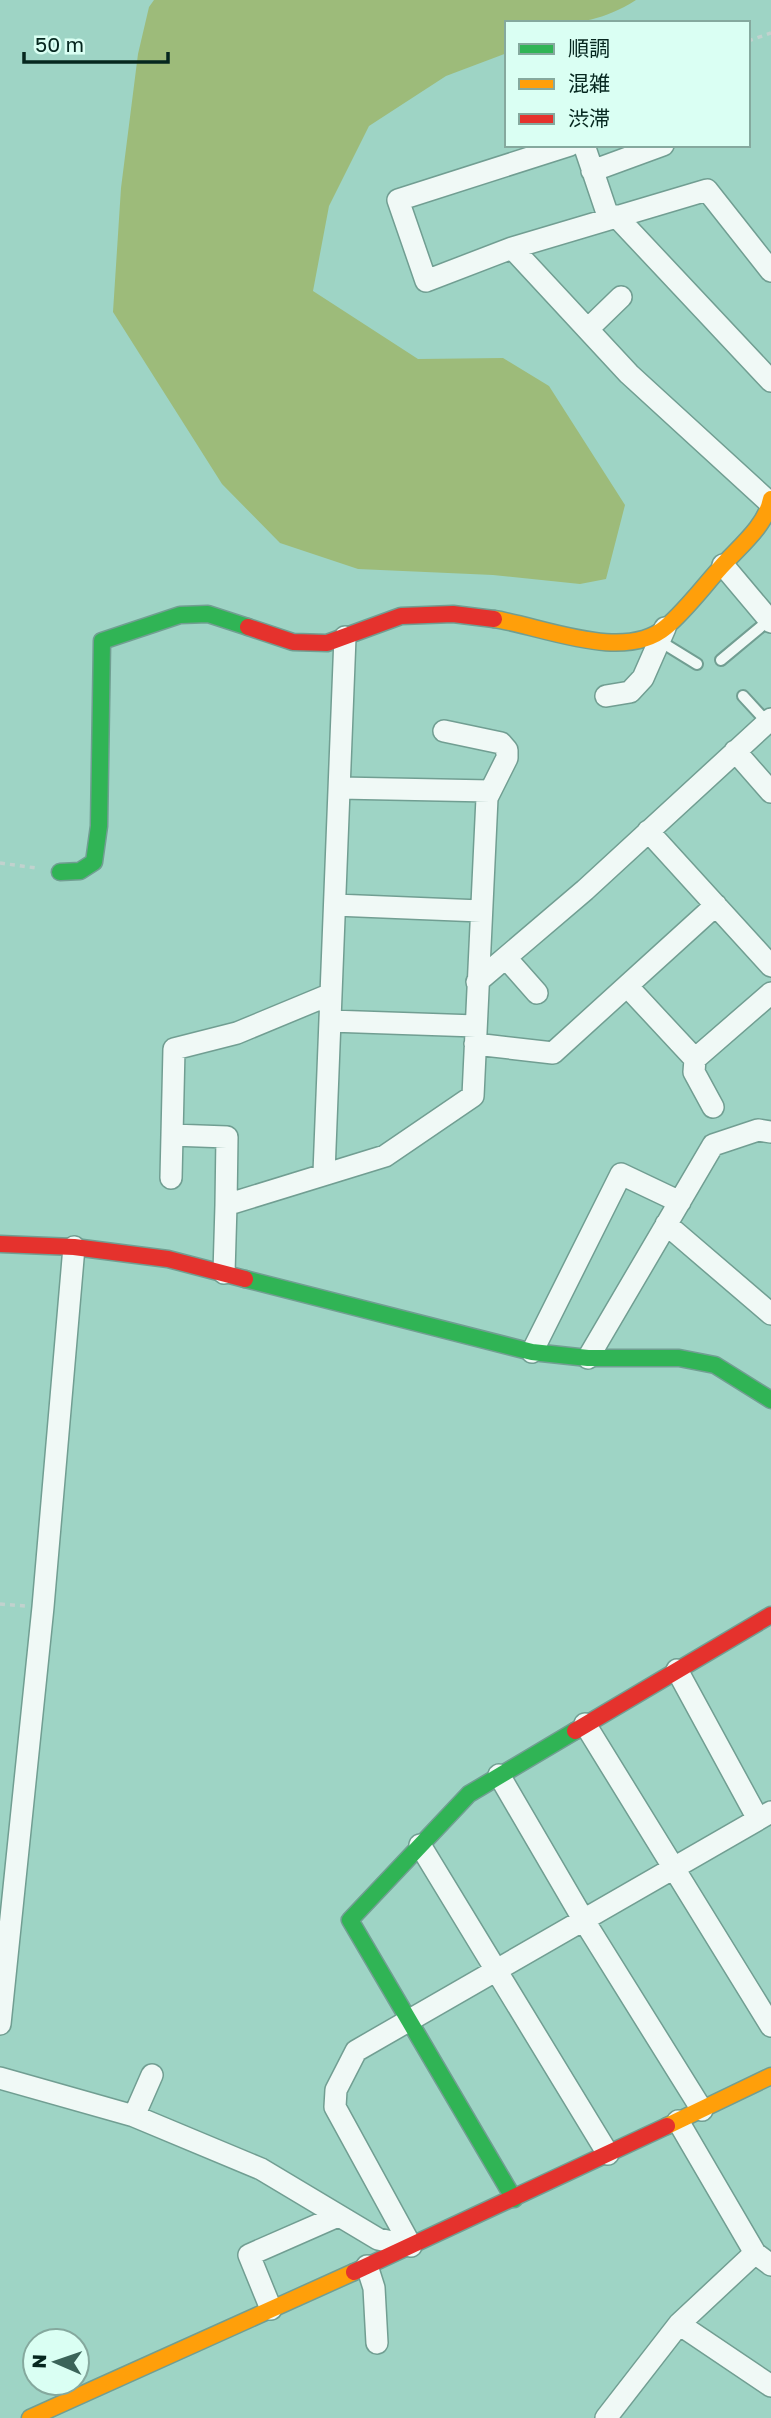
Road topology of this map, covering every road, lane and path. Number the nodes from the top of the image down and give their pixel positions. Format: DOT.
graph roads {
  1 [pos="771,33"];
  2 [pos="750,40"];
  3 [pos="564,147"];
  4 [pos="585,147"];
  5 [pos="657,147"];
  6 [pos="592,170"];
  7 [pos="612,218"];
  8 [pos="512,248"];
  9 [pos="771,271"];
  10 [pos="621,297"];
  11 [pos="588,330"];
  12 [pos="771,381"];
  13 [pos="771,502"];
  14 [pos="723,565"];
  15 [pos="770,620"];
  16 [pos="662,634"];
  17 [pos="345,637"];
  18 [pos="721,660"];
  19 [pos="697,664"];
  20 [pos="606,696"];
  21 [pos="743,696"];
  22 [pos="769,720"];
  23 [pos="444,731"];
  24 [pos="735,751"];
  25 [pos="340,788"];
  26 [pos="490,791"];
  27 [pos="771,792"];
  28 [pos="648,831"];
  29 [pos="0,863"];
  30 [pos="60,872"];
  31 [pos="335,905"];
  32 [pos="716,905"];
  33 [pos="481,911"];
  34 [pos="506,958"];
  35 [pos="771,966"];
  36 [pos="477,982"];
  37 [pos="627,986"];
  38 [pos="537,993"];
  39 [pos="771,993"];
  40 [pos="331,995"];
  41 [pos="330,1021"];
  42 [pos="475,1035"];
  43 [pos="695,1059"];
  44 [pos="713,1107"];
  45 [pos="771,1132"];
  46 [pos="172,1135"];
  47 [pos="324,1173"];
  48 [pos="171,1178"];
  49 [pos="680,1202"];
  50 [pos="226,1205"];
  51 [pos="666,1224"];
  52 [pos="0,1244"];
  53 [pos="74,1247"];
  54 [pos="224,1273"];
  55 [pos="771,1314"];
  56 [pos="532,1352"];
  57 [pos="588,1358"];
  58 [pos="768,1392"];
  59 [pos="770,1619"];
  60 [pos="677,1670"];
  61 [pos="585,1724"];
  62 [pos="499,1775"];
  63 [pos="766,1818"];
  64 [pos="420,1845"];
  65 [pos="673,1867"];
  66 [pos="583,1919"];
  67 [pos="496,1968"];
  68 [pos="406,2020"];
  69 [pos="0,2024"];
  70 [pos="771,2025"];
  71 [pos="152,2075"];
  72 [pos="0,2078"];
  73 [pos="769,2082"];
  74 [pos="702,2110"];
  75 [pos="134,2116"];
  76 [pos="678,2121"];
  77 [pos="608,2154"];
  78 [pos="514,2199"];
  79 [pos="338,2216"];
  80 [pos="411,2246"];
  81 [pos="763,2259"];
  82 [pos="367,2266"];
  83 [pos="271,2309"];
  84 [pos="679,2324"];
  85 [pos="377,2343"];
  86 [pos="771,2386"];
  87 [pos="30,2418"];
  88 [pos="606,2418"];
  1 -- 2 [label="path"];
  3 -- 8 [label="street"];
  4 -- 6 [label="street"];
  5 -- 6 [label="street"];
  6 -- 7 [label="street"];
  7 -- 8 [label="street"];
  7 -- 9 [label="street"];
  7 -- 12 [label="street"];
  8 -- 11 [label="street"];
  10 -- 11 [label="street"];
  11 -- 13 [label="street"];
  13 -- 14 [label="street"];
  14 -- 15 [label="street"];
  14 -- 16 [label="street"];
  15 -- 18 [label="lane"];
  16 -- 17 [label="street"];
  16 -- 19 [label="lane"];
  16 -- 20 [label="street"];
  17 -- 25 [label="street"];
  17 -- 30 [label="street"];
  21 -- 22 [label="lane"];
  22 -- 24 [label="street"];
  23 -- 26 [label="street"];
  24 -- 27 [label="street"];
  24 -- 28 [label="street"];
  25 -- 26 [label="street"];
  25 -- 31 [label="street"];
  26 -- 33 [label="street"];
  28 -- 32 [label="street"];
  28 -- 34 [label="street"];
  29 -- 30 [label="path"];
  31 -- 33 [label="street"];
  31 -- 40 [label="street"];
  32 -- 35 [label="street"];
  32 -- 37 [label="street"];
  33 -- 36 [label="street"];
  34 -- 36 [label="street"];
  34 -- 38 [label="street"];
  36 -- 42 [label="street"];
  37 -- 42 [label="street"];
  37 -- 43 [label="street"];
  39 -- 43 [label="street"];
  40 -- 41 [label="street"];
  40 -- 46 [label="street"];
  41 -- 42 [label="street"];
  41 -- 47 [label="street"];
  42 -- 47 [label="street"];
  43 -- 44 [label="street"];
  45 -- 49 [label="street"];
  46 -- 48 [label="street"];
  46 -- 50 [label="street"];
  47 -- 50 [label="street"];
  49 -- 51 [label="street"];
  49 -- 56 [label="street"];
  50 -- 54 [label="street"];
  51 -- 55 [label="street"];
  51 -- 57 [label="street"];
  52 -- 53 [label="street"];
  53 -- 54 [label="street"];
  53 -- 69 [label="street"];
  54 -- 56 [label="street"];
  56 -- 57 [label="street"];
  57 -- 58 [label="street"];
  59 -- 60 [label="street"];
  60 -- 61 [label="street"];
  60 -- 63 [label="street"];
  61 -- 62 [label="street"];
  61 -- 65 [label="street"];
  62 -- 64 [label="street"];
  62 -- 66 [label="street"];
  63 -- 65 [label="street"];
  64 -- 67 [label="street"];
  64 -- 68 [label="street"];
  65 -- 66 [label="street"];
  65 -- 70 [label="street"];
  66 -- 67 [label="street"];
  66 -- 74 [label="street"];
  67 -- 68 [label="street"];
  67 -- 77 [label="street"];
  68 -- 78 [label="street"];
  68 -- 80 [label="street"];
  71 -- 75 [label="street"];
  72 -- 75 [label="street"];
  73 -- 74 [label="street"];
  74 -- 76 [label="street"];
  75 -- 79 [label="street"];
  76 -- 77 [label="street"];
  76 -- 81 [label="street"];
  77 -- 78 [label="street"];
  78 -- 80 [label="street"];
  79 -- 80 [label="street"];
  79 -- 83 [label="street"];
  80 -- 82 [label="street"];
  81 -- 84 [label="street"];
  82 -- 83 [label="street"];
  82 -- 85 [label="street"];
  83 -- 87 [label="street"];
  84 -- 86 [label="street"];
  84 -- 88 [label="street"];
}
